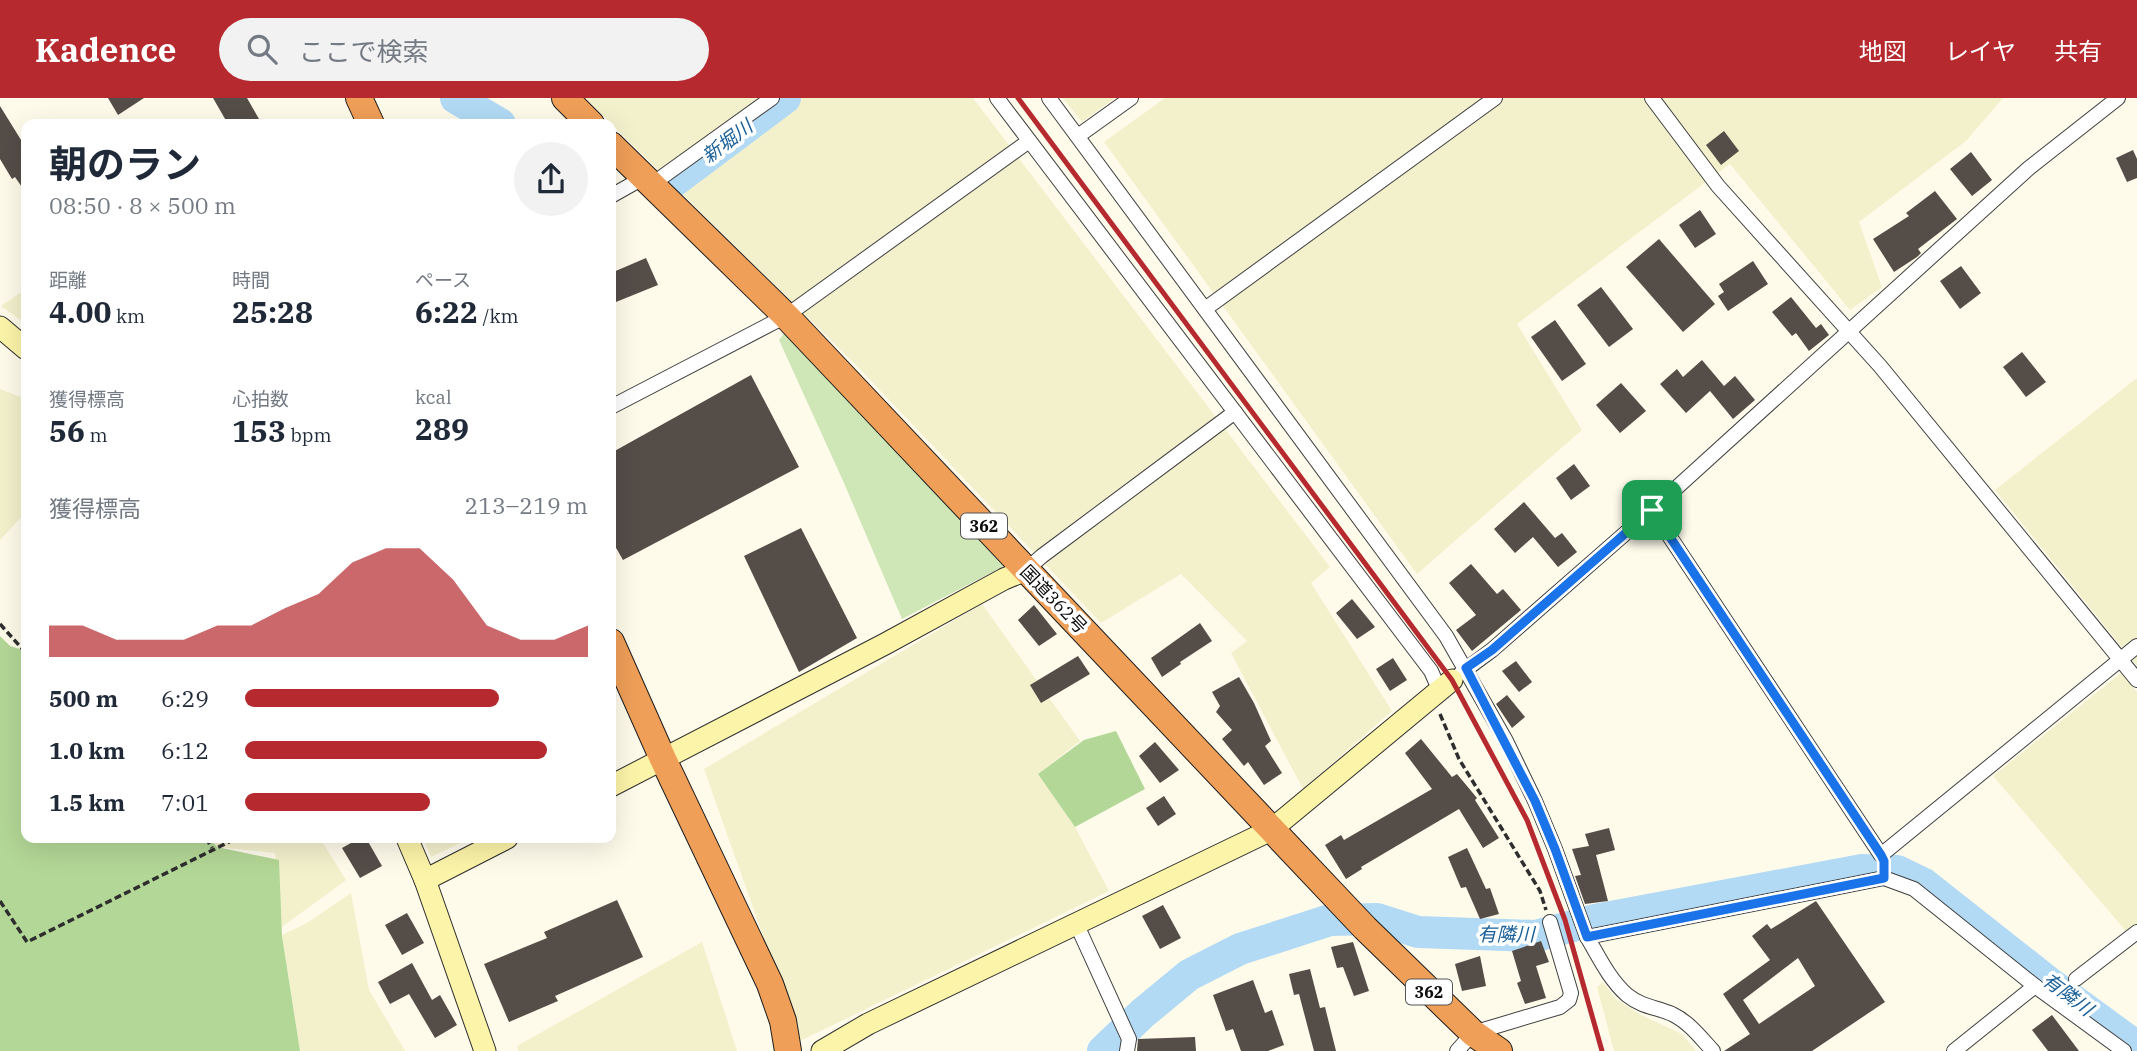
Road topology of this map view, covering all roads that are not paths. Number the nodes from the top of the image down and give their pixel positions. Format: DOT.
graph roads {
  1 [pos="359,98"];
  2 [pos="565,98"];
  3 [pos="772,98"];
  4 [pos="997,98"];
  5 [pos="1049,98"];
  6 [pos="1130,98"];
  7 [pos="1495,98"];
  8 [pos="1652,98"];
  9 [pos="2118,98"];
  10 [pos="369,119"];
  11 [pos="586,119"];
  12 [pos="1078,136"];
  13 [pos="1029,141"];
  14 [pos="616,150"];
  15 [pos="647,181"];
  16 [pos="616,194"];
  17 [pos="1205,309"];
  18 [pos="786,316"];
  19 [pos="0,327"];
  20 [pos="1848,331"];
  21 [pos="21,345"];
  22 [pos="616,404"];
  23 [pos="1235,412"];
  24 [pos="1652,510"];
  25 [pos="1026,570"];
  26 [pos="2137,646"];
  27 [pos="616,653"];
  28 [pos="2121,660"];
  29 [pos="2137,680"];
  30 [pos="1447,683"];
  31 [pos="663,760"];
  32 [pos="616,784"];
  33 [pos="1271,830"];
  34 [pos="409,843"];
  35 [pos="497,843"];
  36 [pos="1883,858"];
  37 [pos="1884,878"];
  38 [pos="425,880"];
  39 [pos="1550,922"];
  40 [pos="1076,923"];
  41 [pos="2137,932"];
  42 [pos="1587,937"];
  43 [pos="2076,979"];
  44 [pos="2035,986"];
  45 [pos="1465,1042"];
  46 [pos="1128,1045"];
  47 [pos="485,1051"];
  48 [pos="788,1051"];
  49 [pos="822,1051"];
  50 [pos="1499,1051"];
  51 [pos="1713,1051"];
  52 [pos="1954,1051"];
  53 [pos="2124,1051"];
  1 -- 10 [label="highway"];
  2 -- 11 [label="highway"];
  3 -- 15 [label="street"];
  4 -- 13 [label="street"];
  5 -- 12 [label="street"];
  6 -- 12 [label="street"];
  7 -- 17 [label="street"];
  8 -- 20 [label="street"];
  9 -- 20 [label="street"];
  12 -- 17 [label="street"];
  13 -- 18 [label="street"];
  13 -- 23 [label="street"];
  14 -- 15 [label="highway, 国道362号 / 362"];
  15 -- 16 [label="street"];
  15 -- 18 [label="highway, 国道362号 / 362"];
  17 -- 30 [label="street"];
  18 -- 22 [label="street"];
  18 -- 25 [label="highway, 国道362号 / 362"];
  19 -- 21 [label="street"];
  20 -- 24 [label="street"];
  20 -- 28 [label="street"];
  23 -- 25 [label="street"];
  23 -- 30 [label="street"];
  24 -- 30 [label="street"];
  24 -- 36 [label="street"];
  25 -- 31 [label="street"];
  25 -- 33 [label="highway, 国道362号 / 362"];
  26 -- 28 [label="street"];
  27 -- 31 [label="highway"];
  28 -- 29 [label="street"];
  28 -- 36 [label="street"];
  30 -- 33 [label="street"];
  30 -- 42 [label="street"];
  31 -- 32 [label="street"];
  31 -- 48 [label="highway"];
  33 -- 40 [label="street"];
  33 -- 45 [label="highway, 国道362号 / 362"];
  34 -- 38 [label="street"];
  35 -- 38 [label="street"];
  36 -- 37 [label="street"];
  37 -- 42 [label="street"];
  37 -- 44 [label="street"];
  38 -- 47 [label="street"];
  39 -- 45 [label="street"];
  40 -- 46 [label="street"];
  40 -- 49 [label="street"];
  41 -- 43 [label="street"];
  42 -- 51 [label="street"];
  44 -- 52 [label="street"];
  44 -- 53 [label="street"];
  45 -- 50 [label="highway, 国道362号 / 362"];
}
